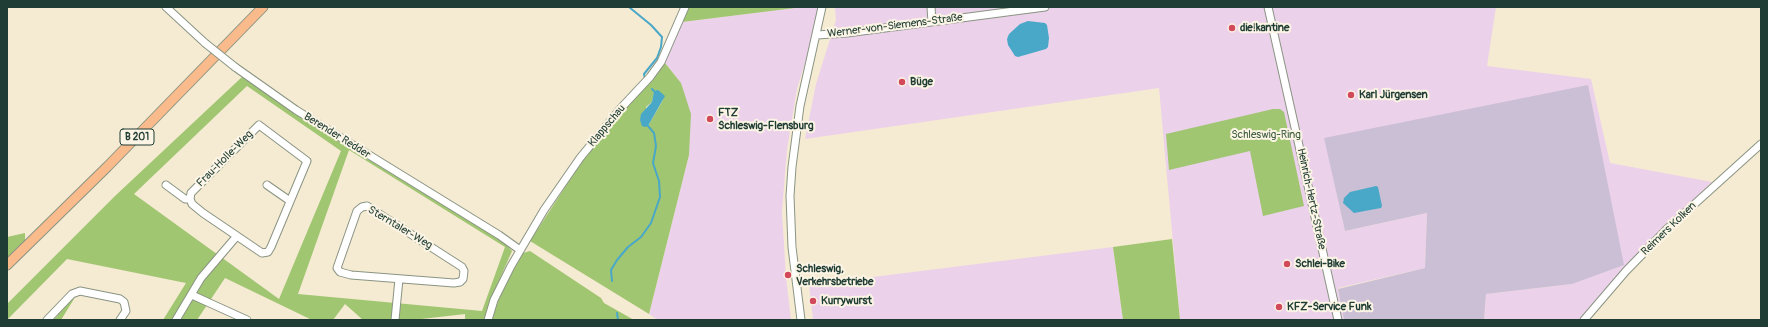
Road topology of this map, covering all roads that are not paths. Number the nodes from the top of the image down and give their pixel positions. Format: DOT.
graph roads {
  1 [pos="166,7"];
  2 [pos="264,7"];
  3 [pos="685,7"];
  4 [pos="822,7"];
  5 [pos="931,7"];
  6 [pos="1045,7"];
  7 [pos="1268,7"];
  8 [pos="932,22"];
  9 [pos="817,35"];
  10 [pos="1761,144"];
  11 [pos="166,185"];
  12 [pos="267,185"];
  13 [pos="190,200"];
  14 [pos="290,200"];
  15 [pos="236,237"];
  16 [pos="522,246"];
  17 [pos="7,265"];
  18 [pos="400,279"];
  19 [pos="192,295"];
  20 [pos="46,320"];
  21 [pos="120,320"];
  22 [pos="176,320"];
  23 [pos="247,320"];
  24 [pos="395,320"];
  25 [pos="488,320"];
  26 [pos="801,320"];
  27 [pos="1338,320"];
  28 [pos="1584,320"];
  1 -- 16 [label="street, Berender Redder, bridge"];
  2 -- 17 [label="main road, B 201"];
  3 -- 16 [label="street, Klappschau"];
  4 -- 9 [label="street"];
  5 -- 8 [label="street"];
  6 -- 8 [label="street, Werner-von-Siemens-Straße"];
  7 -- 27 [label="street, Heinrich-Hertz-Straße"];
  8 -- 9 [label="street, Werner-von-Siemens-Straße"];
  9 -- 26 [label="street"];
  10 -- 28 [label="street, Reimers Kolken"];
  11 -- 13 [label="street, Frau-Holle-Weg"];
  12 -- 14 [label="street"];
  13 -- 14 [label="street, Frau-Holle-Weg"];
  13 -- 15 [label="street, Frau-Holle-Weg"];
  14 -- 15 [label="street, Frau-Holle-Weg"];
  15 -- 19 [label="street"];
  16 -- 25 [label="street"];
  18 -- 18 [label="street, Sterntaler-Weg"];
  18 -- 24 [label="street"];
  19 -- 22 [label="street"];
  19 -- 23 [label="street"];
  20 -- 21 [label="street"];
}
